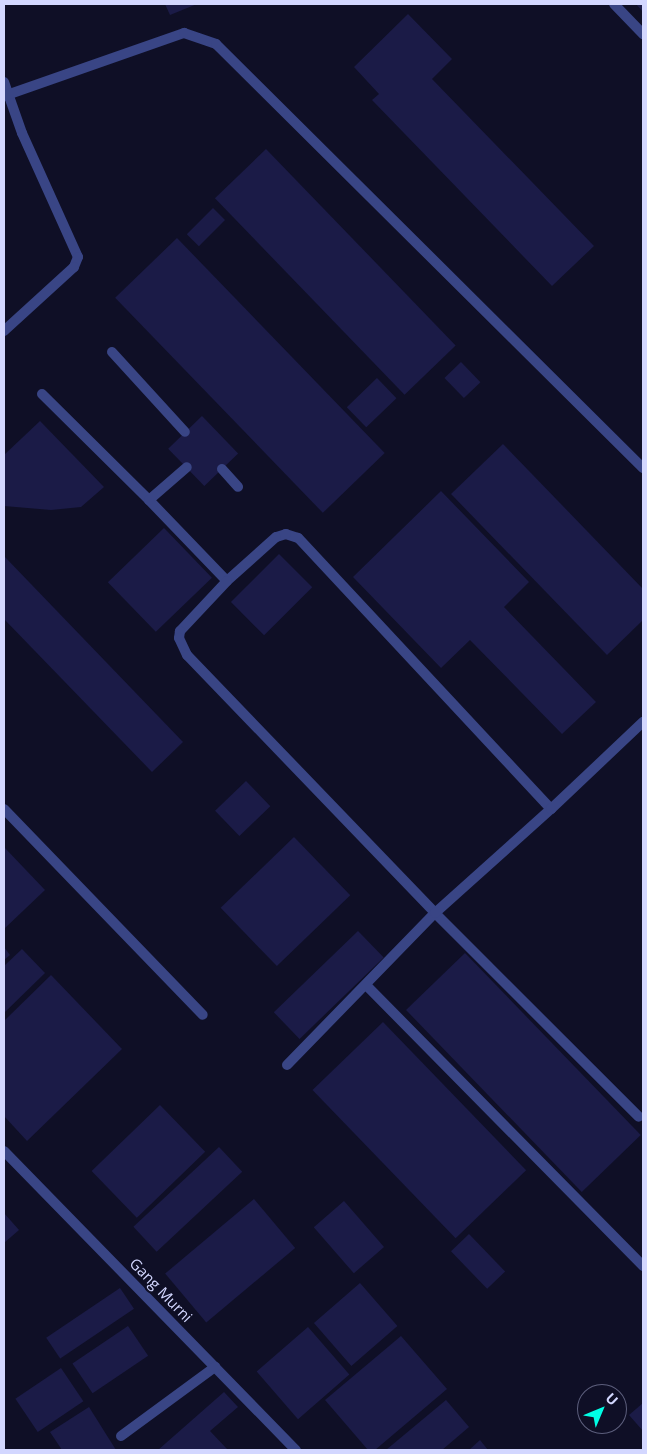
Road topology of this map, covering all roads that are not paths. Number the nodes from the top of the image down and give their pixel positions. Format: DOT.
graph roads {
  1 [pos="614,4"];
  2 [pos="643,34"];
  3 [pos="4,82"];
  4 [pos="6,94"];
  5 [pos="4,330"];
  6 [pos="112,352"];
  7 [pos="42,394"];
  8 [pos="185,432"];
  9 [pos="187,467"];
  10 [pos="643,468"];
  11 [pos="222,469"];
  12 [pos="238,487"];
  13 [pos="149,500"];
  14 [pos="227,581"];
  15 [pos="643,722"];
  16 [pos="4,809"];
  17 [pos="551,810"];
  18 [pos="435,913"];
  19 [pos="366,985"];
  20 [pos="203,1015"];
  21 [pos="287,1064"];
  22 [pos="639,1117"];
  23 [pos="4,1151"];
  24 [pos="643,1266"];
  25 [pos="215,1367"];
  26 [pos="121,1436"];
  27 [pos="296,1450"];
  1 -- 2 [label="street"];
  3 -- 4 [label="street"];
  4 -- 5 [label="street"];
  4 -- 10 [label="street"];
  6 -- 8 [label="street"];
  7 -- 13 [label="street"];
  9 -- 13 [label="street"];
  11 -- 12 [label="street"];
  13 -- 14 [label="street"];
  14 -- 17 [label="street"];
  14 -- 18 [label="street"];
  15 -- 17 [label="street"];
  16 -- 20 [label="street"];
  17 -- 18 [label="street"];
  18 -- 19 [label="street"];
  18 -- 22 [label="street"];
  19 -- 21 [label="street"];
  19 -- 24 [label="street"];
  23 -- 25 [label="street, Gang Murni"];
  25 -- 26 [label="street"];
  25 -- 27 [label="street, Gang Murni"];
}
